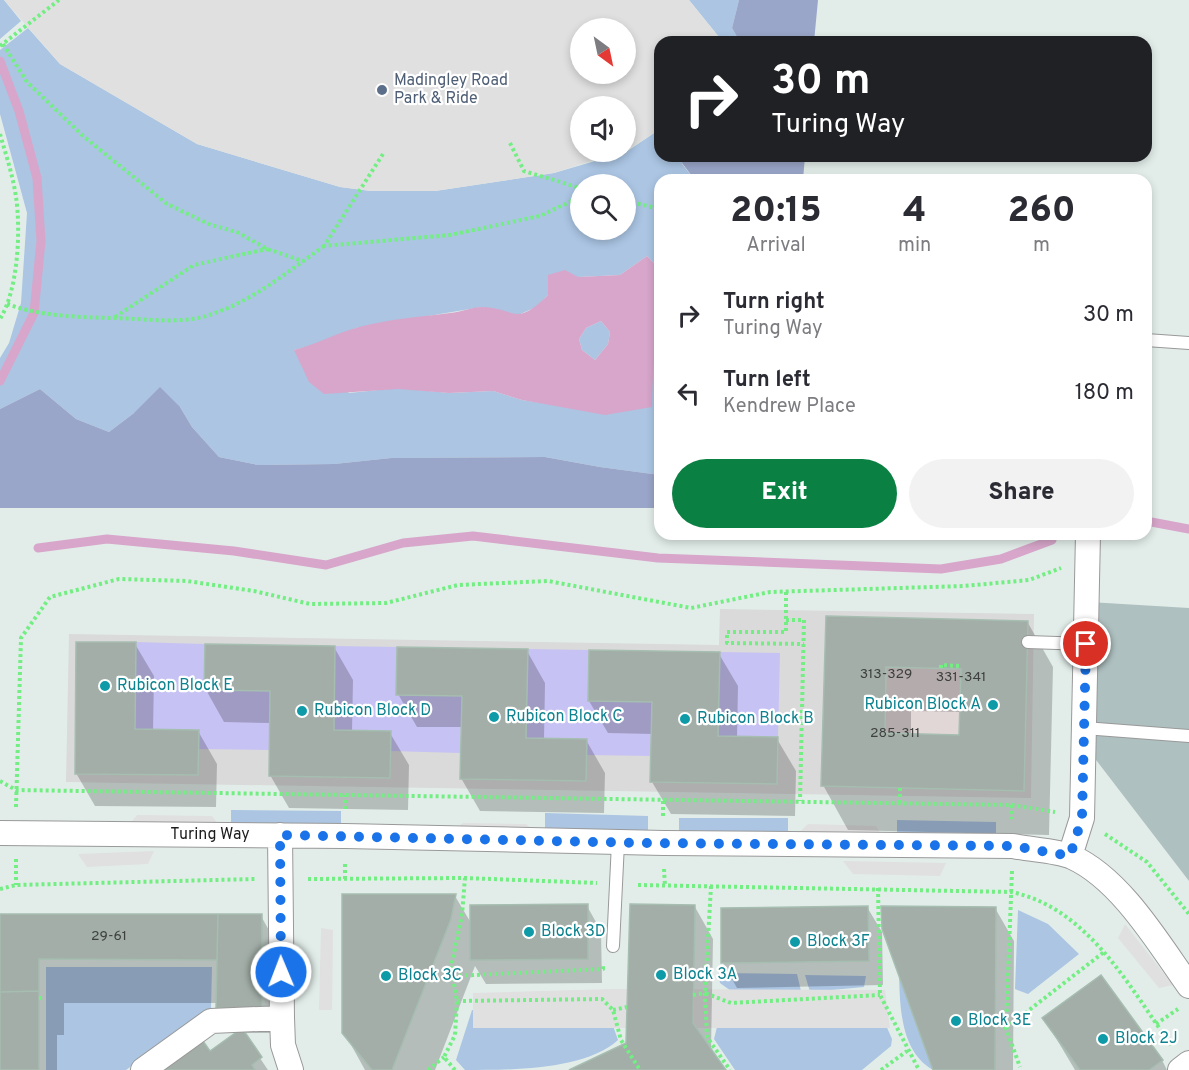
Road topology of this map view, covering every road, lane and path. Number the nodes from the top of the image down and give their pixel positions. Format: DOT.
graph roads {
  1 [pos="59,0"];
  2 [pos="1,45"];
  3 [pos="0,134"];
  4 [pos="510,143"];
  5 [pos="2,148"];
  6 [pos="383,154"];
  7 [pos="570,185"];
  8 [pos="570,202"];
  9 [pos="636,203"];
  10 [pos="654,208"];
  11 [pos="324,246"];
  12 [pos="267,249"];
  13 [pos="303,261"];
  14 [pos="7,304"];
  15 [pos="114,318"];
  16 [pos="0,319"];
  17 [pos="1152,340"];
  18 [pos="1189,343"];
  19 [pos="1088,544"];
  20 [pos="786,592"];
  21 [pos="786,620"];
  22 [pos="1028,642"];
  23 [pos="804,644"];
  24 [pos="1086,644"];
  25 [pos="959,663"];
  26 [pos="941,668"];
  27 [pos="1084,728"];
  28 [pos="1189,736"];
  29 [pos="0,781"];
  30 [pos="900,788"];
  31 [pos="16,790"];
  32 [pos="800,801"];
  33 [pos="900,803"];
  34 [pos="1011,805"];
  35 [pos="1082,818"];
  36 [pos="0,833"];
  37 [pos="280,835"];
  38 [pos="618,843"];
  39 [pos="1013,846"];
  40 [pos="1070,856"];
  41 [pos="465,878"];
  42 [pos="711,886"];
  43 [pos="878,888"];
  44 [pos="1189,914"];
  45 [pos="613,946"];
  46 [pos="1104,952"];
  47 [pos="603,957"];
  48 [pos="453,976"];
  49 [pos="705,993"];
  50 [pos="693,995"];
  51 [pos="880,995"];
  52 [pos="1185,996"];
  53 [pos="39,998"];
  54 [pos="45,998"];
  55 [pos="458,1001"];
  56 [pos="627,1007"];
  57 [pos="613,1010"];
  58 [pos="282,1018"];
  59 [pos="1156,1024"];
  60 [pos="1006,1028"];
  61 [pos="907,1051"];
  62 [pos="444,1057"];
  63 [pos="1189,1063"];
  64 [pos="1020,1067"];
  65 [pos="143,1070"];
  66 [pos="291,1070"];
  67 [pos="428,1070"];
  68 [pos="455,1070"];
  69 [pos="640,1070"];
  70 [pos="730,1070"];
  71 [pos="881,1070"];
  72 [pos="919,1070"];
  73 [pos="1180,1070"];
  1 -- 2 [label="path"];
  2 -- 12 [label="path"];
  3 -- 5 [label="path"];
  4 -- 7 [label="path"];
  5 -- 14 [label="path"];
  6 -- 11 [label="path"];
  8 -- 11 [label="path"];
  9 -- 10 [label="path"];
  11 -- 13 [label="path"];
  12 -- 13 [label="path"];
  12 -- 15 [label="path"];
  13 -- 15 [label="path"];
  14 -- 15 [label="path"];
  14 -- 16 [label="path"];
  17 -- 18 [label="lane"];
  19 -- 20 [label="path"];
  19 -- 24 [label="street"];
  20 -- 21 [label="path"];
  20 -- 31 [label="path"];
  21 -- 23 [label="path"];
  21 -- 23 [label="path"];
  22 -- 24 [label="lane"];
  23 -- 32 [label="path"];
  24 -- 27 [label="street"];
  25 -- 26 [label="path"];
  27 -- 28 [label="lane"];
  27 -- 35 [label="street"];
  29 -- 31 [label="path"];
  30 -- 33 [label="path"];
  31 -- 32 [label="path"];
  32 -- 33 [label="path"];
  33 -- 34 [label="path"];
  34 -- 35 [label="path"];
  34 -- 39 [label="path"];
  35 -- 40 [label="street"];
  35 -- 44 [label="path"];
  36 -- 37 [label="street, Turing Way"];
  37 -- 38 [label="street, Turing Way"];
  37 -- 58 [label="street"];
  38 -- 39 [label="street, Turing Way"];
  38 -- 45 [label="lane"];
  39 -- 40 [label="street, Turing Way"];
  39 -- 60 [label="path"];
  40 -- 52 [label="street, Turing Way"];
  41 -- 48 [label="path"];
  42 -- 49 [label="path"];
  43 -- 51 [label="path"];
  46 -- 60 [label="path"];
  47 -- 48 [label="path"];
  48 -- 55 [label="path"];
  49 -- 50 [label="path"];
  49 -- 51 [label="path"];
  49 -- 70 [label="path"];
  51 -- 61 [label="path"];
  52 -- 59 [label="path"];
  53 -- 54 [label="path"];
  55 -- 57 [label="path"];
  55 -- 62 [label="path"];
  56 -- 57 [label="path"];
  57 -- 69 [label="path"];
  58 -- 65 [label="street"];
  58 -- 66 [label="street"];
  60 -- 64 [label="path"];
  61 -- 71 [label="path"];
  61 -- 72 [label="path"];
  62 -- 67 [label="path"];
  62 -- 68 [label="path"];
  63 -- 73 [label="street"];
}
